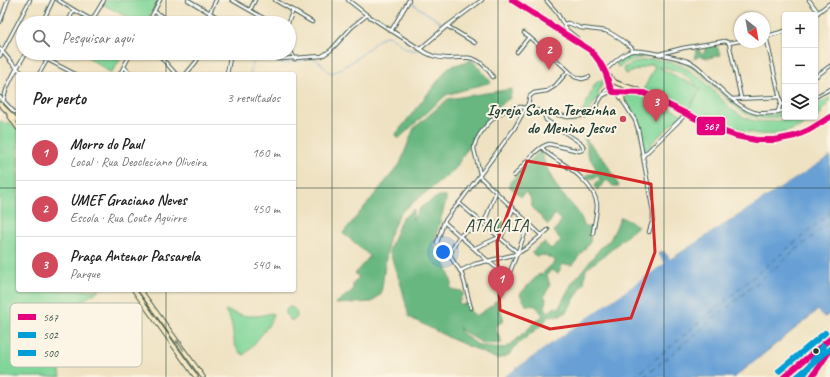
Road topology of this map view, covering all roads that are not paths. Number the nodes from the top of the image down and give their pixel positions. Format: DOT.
graph roads {
  1 [pos="8,0"];
  2 [pos="30,0"];
  3 [pos="53,0"];
  4 [pos="58,0"];
  5 [pos="160,0"];
  6 [pos="188,0"];
  7 [pos="216,0"];
  8 [pos="232,0"];
  9 [pos="255,0"];
  10 [pos="275,0"];
  11 [pos="348,0"];
  12 [pos="409,0"];
  13 [pos="482,0"];
  14 [pos="512,0"];
  15 [pos="546,0"];
  16 [pos="809,0"];
  17 [pos="103,1"];
  18 [pos="830,3"];
  19 [pos="74,10"];
  20 [pos="250,10"];
  21 [pos="293,10"];
  22 [pos="155,12"];
  23 [pos="210,12"];
  24 [pos="818,12"];
  25 [pos="367,15"];
  26 [pos="21,16"];
  27 [pos="45,16"];
  28 [pos="71,16"];
  29 [pos="85,16"];
  30 [pos="94,16"];
  31 [pos="152,16"];
  32 [pos="162,16"];
  33 [pos="209,16"];
  34 [pos="216,16"];
  35 [pos="260,16"];
  36 [pos="291,16"];
  37 [pos="0,22"];
  38 [pos="312,22"];
  39 [pos="16,24"];
  40 [pos="564,24"];
  41 [pos="447,26"];
  42 [pos="391,31"];
  43 [pos="782,32"];
  44 [pos="524,33"];
  45 [pos="770,35"];
  46 [pos="529,37"];
  47 [pos="579,42"];
  48 [pos="734,42"];
  49 [pos="475,43"];
  50 [pos="729,43"];
  51 [pos="768,48"];
  52 [pos="420,49"];
  53 [pos="1,50"];
  54 [pos="632,51"];
  55 [pos="516,52"];
  56 [pos="659,54"];
  57 [pos="0,56"];
  58 [pos="296,58"];
  59 [pos="22,60"];
  60 [pos="48,60"];
  61 [pos="128,60"];
  62 [pos="163,60"];
  63 [pos="197,60"];
  64 [pos="230,60"];
  65 [pos="830,66"];
  66 [pos="17,67"];
  67 [pos="124,67"];
  68 [pos="568,70"];
  69 [pos="605,71"];
  70 [pos="22,72"];
  71 [pos="41,72"];
  72 [pos="70,72"];
  73 [pos="121,72"];
  74 [pos="129,72"];
  75 [pos="174,72"];
  76 [pos="188,72"];
  77 [pos="227,72"];
  78 [pos="493,76"];
  79 [pos="818,76"];
  80 [pos="589,77"];
  81 [pos="616,82"];
  82 [pos="610,86"];
  83 [pos="830,89"];
  84 [pos="615,92"];
  85 [pos="633,92"];
  86 [pos="644,93"];
  87 [pos="818,95"];
  88 [pos="0,97"];
  89 [pos="602,97"];
  90 [pos="780,97"];
  91 [pos="741,98"];
  92 [pos="732,99"];
  93 [pos="622,101"];
  94 [pos="2,102"];
  95 [pos="781,102"];
  96 [pos="526,108"];
  97 [pos="782,111"];
  98 [pos="8,112"];
  99 [pos="16,112"];
  100 [pos="546,112"];
  101 [pos="778,112"];
  102 [pos="686,114"];
  103 [pos="581,116"];
  104 [pos="586,116"];
  105 [pos="830,117"];
  106 [pos="16,119"];
  107 [pos="16,125"];
  108 [pos="542,146"];
  109 [pos="643,156"];
  110 [pos="480,176"];
  111 [pos="514,176"];
  112 [pos="496,192"];
  113 [pos="459,203"];
  114 [pos="513,209"];
  115 [pos="444,222"];
  116 [pos="484,224"];
  117 [pos="529,224"];
  118 [pos="548,230"];
  119 [pos="649,232"];
  120 [pos="593,233"];
  121 [pos="541,235"];
  122 [pos="460,236"];
  123 [pos="500,237"];
  124 [pos="437,243"];
  125 [pos="474,248"];
  126 [pos="518,253"];
  127 [pos="488,261"];
  128 [pos="460,271"];
  129 [pos="135,292"];
  130 [pos="141,292"];
  131 [pos="471,308"];
  132 [pos="830,339"];
  133 [pos="830,350"];
  134 [pos="813,376"];
  135 [pos="196,377"];
  136 [pos="203,377"];
  137 [pos="784,377"];
  1 -- 37 [label="street"];
  2 -- 26 [label="street"];
  3 -- 27 [label="street"];
  4 -- 19 [label="street"];
  5 -- 22 [label="street"];
  6 -- 23 [label="street"];
  7 -- 23 [label="street"];
  8 -- 20 [label="street"];
  9 -- 20 [label="street"];
  10 -- 21 [label="street"];
  11 -- 25 [label="street"];
  12 -- 42 [label="street"];
  13 -- 41 [label="street"];
  14 -- 47 [label="street"];
  15 -- 40 [label="street"];
  16 -- 24 [label="street"];
  17 -- 30 [label="street"];
  18 -- 24 [label="street"];
  19 -- 28 [label="street"];
  19 -- 29 [label="street"];
  20 -- 35 [label="street"];
  21 -- 36 [label="street"];
  21 -- 38 [label="street"];
  22 -- 31 [label="street"];
  22 -- 32 [label="street"];
  23 -- 33 [label="street"];
  23 -- 34 [label="street"];
  25 -- 42 [label="street"];
  25 -- 58 [label="street"];
  39 -- 53 [label="street"];
  40 -- 47 [label="street"];
  40 -- 54 [label="street"];
  41 -- 49 [label="street"];
  41 -- 52 [label="street"];
  42 -- 52 [label="street"];
  43 -- 45 [label="street"];
  44 -- 46 [label="street"];
  46 -- 55 [label="street"];
  46 -- 68 [label="street"];
  47 -- 69 [label="street"];
  48 -- 50 [label="street"];
  50 -- 56 [label="street"];
  50 -- 91 [label="street"];
  51 -- 90 [label="street"];
  52 -- 78 [label="street"];
  53 -- 57 [label="street"];
  53 -- 66 [label="street"];
  54 -- 56 [label="street"];
  54 -- 69 [label="street"];
  56 -- 92 [label="street"];
  59 -- 66 [label="street"];
  60 -- 71 [label="street"];
  60 -- 72 [label="street"];
  61 -- 67 [label="street"];
  62 -- 75 [label="street"];
  63 -- 76 [label="street"];
  64 -- 77 [label="street"];
  65 -- 79 [label="street"];
  66 -- 70 [label="street"];
  66 -- 94 [label="street"];
  67 -- 73 [label="street"];
  67 -- 74 [label="street"];
  68 -- 80 [label="street"];
  68 -- 96 [label="street"];
  69 -- 81 [label="street"];
  69 -- 82 [label="street"];
  81 -- 82 [label="street"];
  81 -- 84 [label="street"];
  81 -- 86 [label="street"];
  82 -- 84 [label="street"];
  82 -- 89 [label="street"];
  83 -- 87 [label="street"];
  84 -- 85 [label="street"];
  84 -- 89 [label="street"];
  84 -- 93 [label="street"];
  85 -- 86 [label="street"];
  85 -- 93 [label="street"];
  86 -- 102 [label="street"];
  88 -- 94 [label="street"];
  89 -- 104 [label="street"];
  90 -- 91 [label="street"];
  90 -- 95 [label="street"];
  91 -- 92 [label="street"];
  92 -- 101 [label="street"];
  93 -- 109 [label="street"];
  94 -- 98 [label="street"];
  94 -- 99 [label="street"];
  95 -- 101 [label="street"];
  96 -- 100 [label="street"];
  96 -- 110 [label="street"];
  96 -- 110 [label="street"];
  97 -- 101 [label="street"];
  98 -- 106 [label="street"];
  98 -- 107 [label="street"];
  100 -- 103 [label="street"];
  100 -- 108 [label="street"];
  102 -- 105 [label="street"];
  102 -- 109 [label="street"];
  108 -- 111 [label="street"];
  108 -- 120 [label="street"];
  109 -- 119 [label="street"];
  110 -- 112 [label="street"];
  110 -- 113 [label="street"];
  112 -- 114 [label="street"];
  112 -- 116 [label="street"];
  113 -- 115 [label="street"];
  113 -- 116 [label="street"];
  114 -- 117 [label="street"];
  114 -- 123 [label="street"];
  115 -- 122 [label="street"];
  115 -- 124 [label="street"];
  116 -- 122 [label="street"];
  116 -- 123 [label="street"];
  117 -- 121 [label="street"];
  117 -- 126 [label="street"];
  118 -- 121 [label="street"];
  121 -- 126 [label="street"];
  122 -- 125 [label="street"];
  122 -- 128 [label="street"];
  123 -- 125 [label="street"];
  123 -- 126 [label="street"];
  125 -- 127 [label="street"];
  126 -- 127 [label="street"];
  126 -- 127 [label="street"];
  127 -- 128 [label="street"];
  128 -- 131 [label="street"];
  129 -- 135 [label="street"];
  136 -- 130 [label="street, one-way"];
  132 -- 137 [label="main road"];
  133 -- 134 [label="main road"];
}
